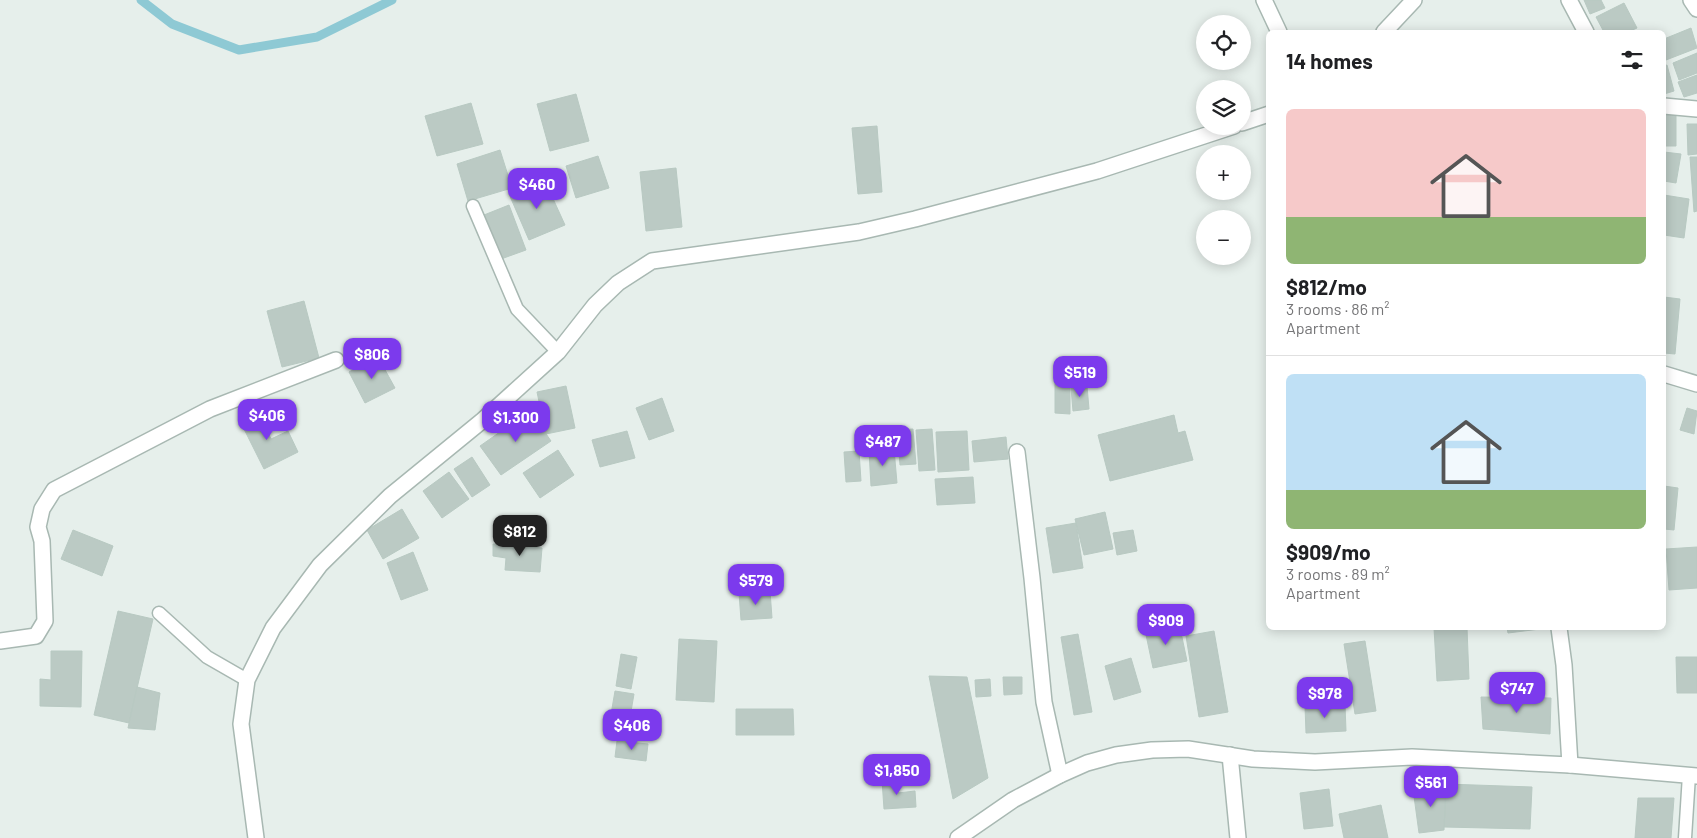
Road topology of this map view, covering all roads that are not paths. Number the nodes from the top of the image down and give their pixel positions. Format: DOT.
graph roads {
  1 [pos="1264,0"];
  2 [pos="1414,0"];
  3 [pos="1569,0"];
  4 [pos="1691,0"];
  5 [pos="1697,9"];
  6 [pos="1278,30"];
  7 [pos="1386,30"];
  8 [pos="1585,30"];
  9 [pos="1666,106"];
  10 [pos="1697,109"];
  11 [pos="1266,115"];
  12 [pos="1251,120"];
  13 [pos="1207,135"];
  14 [pos="473,206"];
  15 [pos="558,352"];
  16 [pos="336,360"];
  17 [pos="1666,375"];
  18 [pos="1697,384"];
  19 [pos="1017,452"];
  20 [pos="159,613"];
  21 [pos="1559,630"];
  22 [pos="0,641"];
  23 [pos="247,680"];
  24 [pos="1230,755"];
  25 [pos="1570,765"];
  26 [pos="1060,775"];
  27 [pos="1693,776"];
  28 [pos="256,838"];
  29 [pos="958,838"];
  30 [pos="1238,838"];
  31 [pos="1685,838"];
  1 -- 6 [label="street"];
  2 -- 7 [label="street"];
  3 -- 8 [label="street"];
  4 -- 5 [label="street"];
  9 -- 10 [label="street"];
  11 -- 12 [label="street"];
  13 -- 15 [label="street"];
  14 -- 15 [label="lane"];
  15 -- 23 [label="street"];
  16 -- 22 [label="street"];
  17 -- 18 [label="street"];
  19 -- 26 [label="street"];
  20 -- 23 [label="lane"];
  21 -- 25 [label="street"];
  23 -- 28 [label="street"];
  24 -- 25 [label="street"];
  24 -- 26 [label="street"];
  24 -- 30 [label="street"];
  25 -- 27 [label="street"];
  26 -- 29 [label="street"];
  27 -- 31 [label="lane"];
}
